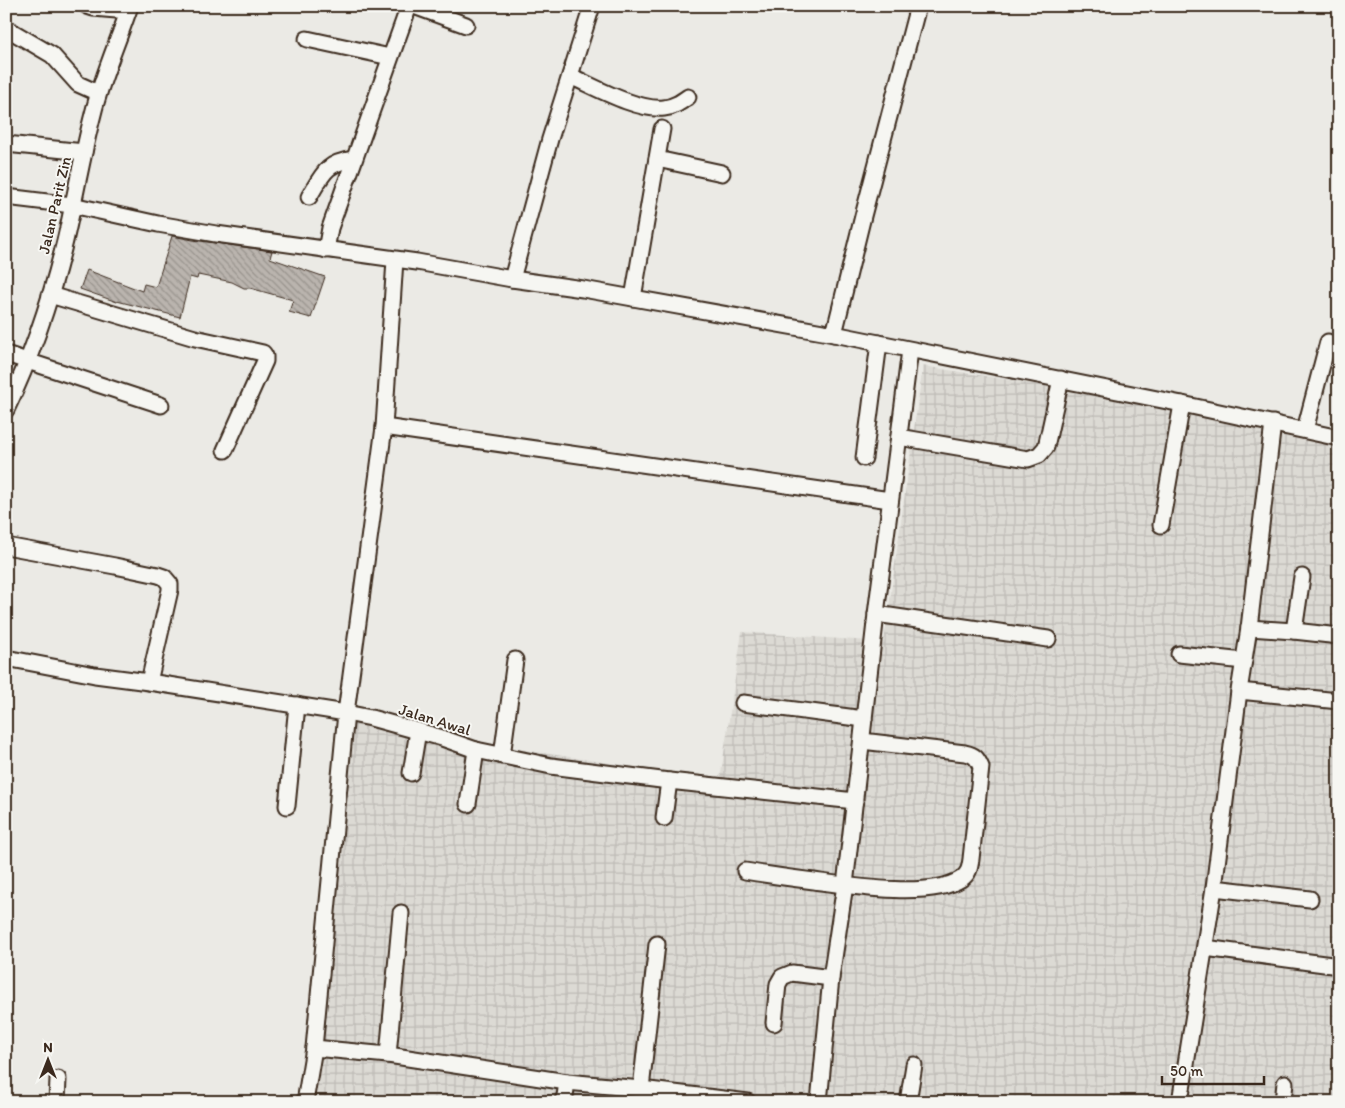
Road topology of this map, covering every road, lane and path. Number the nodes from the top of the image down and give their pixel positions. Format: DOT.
graph roads {
  1 [pos="86,6"];
  2 [pos="409,6"];
  3 [pos="414,6"];
  4 [pos="592,6"];
  5 [pos="918,6"];
  6 [pos="129,9"];
  7 [pos="466,25"];
  8 [pos="6,28"];
  9 [pos="307,39"];
  10 [pos="390,57"];
  11 [pos="570,76"];
  12 [pos="98,94"];
  13 [pos="688,97"];
  14 [pos="662,129"];
  15 [pos="6,144"];
  16 [pos="84,152"];
  17 [pos="354,159"];
  18 [pos="656,159"];
  19 [pos="722,174"];
  20 [pos="6,196"];
  21 [pos="309,197"];
  22 [pos="72,205"];
  23 [pos="328,238"];
  24 [pos="407,261"];
  25 [pos="512,279"];
  26 [pos="50,295"];
  27 [pos="633,298"];
  28 [pos="834,334"];
  29 [pos="1328,342"];
  30 [pos="879,343"];
  31 [pos="910,350"];
  32 [pos="6,354"];
  33 [pos="28,362"];
  34 [pos="1061,379"];
  35 [pos="1182,404"];
  36 [pos="161,405"];
  37 [pos="6,410"];
  38 [pos="1273,423"];
  39 [pos="392,428"];
  40 [pos="1305,430"];
  41 [pos="899,437"];
  42 [pos="1339,438"];
  43 [pos="225,450"];
  44 [pos="864,458"];
  45 [pos="890,500"];
  46 [pos="1161,524"];
  47 [pos="6,546"];
  48 [pos="1302,577"];
  49 [pos="876,614"];
  50 [pos="1249,628"];
  51 [pos="1294,631"];
  52 [pos="1339,636"];
  53 [pos="1048,639"];
  54 [pos="1179,654"];
  55 [pos="6,658"];
  56 [pos="515,660"];
  57 [pos="1244,661"];
  58 [pos="149,682"];
  59 [pos="1239,691"];
  60 [pos="1339,702"];
  61 [pos="743,703"];
  62 [pos="297,705"];
  63 [pos="346,713"];
  64 [pos="864,719"];
  65 [pos="418,730"];
  66 [pos="862,741"];
  67 [pos="476,750"];
  68 [pos="502,756"];
  69 [pos="411,773"];
  70 [pos="669,782"];
  71 [pos="855,802"];
  72 [pos="468,804"];
  73 [pos="287,806"];
  74 [pos="664,818"];
  75 [pos="745,872"];
  76 [pos="845,885"];
  77 [pos="1214,888"];
  78 [pos="1310,899"];
  79 [pos="401,913"];
  80 [pos="656,944"];
  81 [pos="1205,948"];
  82 [pos="1339,966"];
  83 [pos="831,978"];
  84 [pos="774,1023"];
  85 [pos="314,1048"];
  86 [pos="388,1056"];
  87 [pos="914,1065"];
  88 [pos="58,1079"];
  89 [pos="567,1082"];
  90 [pos="1285,1083"];
  91 [pos="641,1089"];
  92 [pos="57,1102"];
  93 [pos="305,1102"];
  94 [pos="562,1102"];
  95 [pos="748,1102"];
  96 [pos="820,1102"];
  97 [pos="908,1102"];
  98 [pos="1180,1102"];
  99 [pos="1283,1102"];
  1 -- 6 [label="street"];
  2 -- 10 [label="street"];
  3 -- 7 [label="street"];
  4 -- 11 [label="street"];
  5 -- 28 [label="street"];
  6 -- 12 [label="street, Jalan Parit Zin"];
  8 -- 12 [label="street"];
  9 -- 10 [label="street"];
  10 -- 17 [label="street"];
  11 -- 13 [label="street"];
  11 -- 25 [label="street"];
  12 -- 16 [label="street, Jalan Parit Zin"];
  14 -- 18 [label="street"];
  15 -- 16 [label="street"];
  16 -- 22 [label="street, Jalan Parit Zin"];
  17 -- 21 [label="street"];
  17 -- 23 [label="street"];
  18 -- 19 [label="street"];
  18 -- 27 [label="street"];
  20 -- 22 [label="street"];
  22 -- 23 [label="street"];
  22 -- 26 [label="street, Jalan Parit Zin"];
  23 -- 24 [label="street"];
  24 -- 25 [label="street"];
  24 -- 39 [label="street"];
  25 -- 27 [label="street"];
  26 -- 33 [label="street, Jalan Parit Zin"];
  26 -- 43 [label="street"];
  27 -- 28 [label="street"];
  28 -- 30 [label="street"];
  29 -- 40 [label="street"];
  30 -- 31 [label="street"];
  30 -- 44 [label="street"];
  31 -- 34 [label="street"];
  31 -- 41 [label="street"];
  32 -- 33 [label="street"];
  33 -- 36 [label="street"];
  33 -- 37 [label="street, Jalan Parit Zin"];
  34 -- 35 [label="street"];
  34 -- 41 [label="street"];
  35 -- 38 [label="street"];
  35 -- 46 [label="street"];
  38 -- 40 [label="street"];
  38 -- 50 [label="street"];
  39 -- 45 [label="street"];
  39 -- 63 [label="street"];
  40 -- 42 [label="street"];
  41 -- 45 [label="street"];
  45 -- 49 [label="street"];
  47 -- 58 [label="street"];
  48 -- 51 [label="street"];
  49 -- 53 [label="street"];
  49 -- 64 [label="street"];
  50 -- 51 [label="street"];
  50 -- 57 [label="street"];
  51 -- 52 [label="street"];
  54 -- 57 [label="street"];
  55 -- 58 [label="street, Jalan Awal"];
  56 -- 68 [label="street"];
  57 -- 59 [label="street"];
  58 -- 62 [label="street, Jalan Awal"];
  59 -- 60 [label="street"];
  59 -- 77 [label="street"];
  61 -- 64 [label="street"];
  62 -- 63 [label="street, Jalan Awal"];
  62 -- 73 [label="street"];
  63 -- 65 [label="street, Jalan Awal"];
  63 -- 85 [label="street"];
  64 -- 66 [label="street"];
  65 -- 67 [label="street, Jalan Awal"];
  65 -- 69 [label="street"];
  66 -- 71 [label="street"];
  66 -- 76 [label="street"];
  67 -- 68 [label="street, Jalan Awal"];
  67 -- 72 [label="street"];
  68 -- 70 [label="street, Jalan Awal"];
  70 -- 71 [label="street, Jalan Awal"];
  70 -- 74 [label="street"];
  71 -- 76 [label="street"];
  75 -- 76 [label="street"];
  76 -- 83 [label="street"];
  77 -- 78 [label="street"];
  77 -- 81 [label="street"];
  79 -- 86 [label="street"];
  80 -- 91 [label="street"];
  81 -- 82 [label="street"];
  81 -- 98 [label="street"];
  83 -- 84 [label="street"];
  83 -- 96 [label="street"];
  85 -- 86 [label="street"];
  85 -- 93 [label="street"];
  86 -- 89 [label="street"];
  87 -- 97 [label="street"];
  88 -- 92 [label="street"];
  89 -- 91 [label="street"];
  89 -- 94 [label="street"];
  90 -- 99 [label="street"];
  91 -- 95 [label="street"];
}
